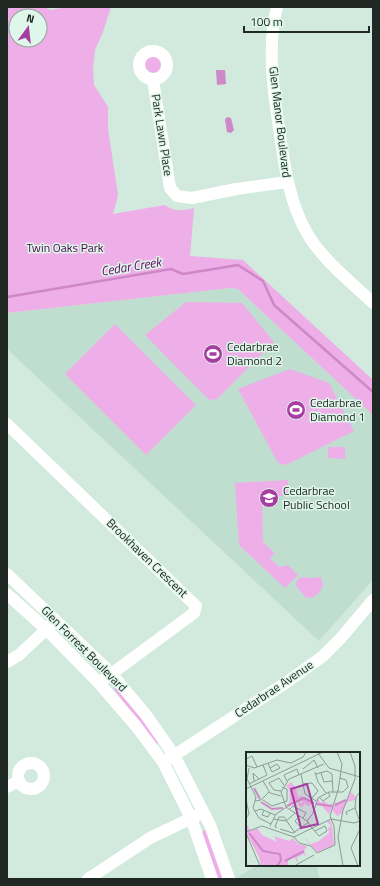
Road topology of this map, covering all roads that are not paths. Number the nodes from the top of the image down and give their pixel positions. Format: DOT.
graph roads {
  1 [pos="277,7"];
  2 [pos="153,80"];
  3 [pos="288,182"];
  4 [pos="373,303"];
  5 [pos="7,424"];
  6 [pos="7,574"];
  7 [pos="7,594"];
  8 [pos="373,600"];
  9 [pos="56,621"];
  10 [pos="46,629"];
  11 [pos="7,662"];
  12 [pos="111,673"];
  13 [pos="99,683"];
  14 [pos="174,755"];
  15 [pos="163,762"];
  16 [pos="19,782"];
  17 [pos="7,787"];
  18 [pos="202,812"];
  19 [pos="191,818"];
  20 [pos="88,879"];
  21 [pos="212,879"];
  22 [pos="229,879"];
  1 -- 3 [label="street, Glen Manor Boulevard"];
  2 -- 3 [label="street, Park Lawn Place"];
  3 -- 4 [label="street, Glen Manor Boulevard"];
  5 -- 12 [label="street, Brookhaven Crescent"];
  6 -- 9 [label="street, Glen Forrest Boulevard"];
  7 -- 10 [label="street, Glen Forrest Boulevard"];
  8 -- 14 [label="street, Cedarbrae Avenue"];
  9 -- 10 [label="street"];
  9 -- 12 [label="street, Glen Forrest Boulevard"];
  10 -- 11 [label="street"];
  10 -- 13 [label="street, Glen Forrest Boulevard"];
  12 -- 13 [label="street, Brookhaven Crescent"];
  12 -- 14 [label="street, Glen Forrest Boulevard"];
  13 -- 15 [label="street, Glen Forrest Boulevard"];
  14 -- 15 [label="street, Cedarbrae Avenue"];
  14 -- 18 [label="street, Glen Forrest Boulevard"];
  15 -- 19 [label="street, Glen Forrest Boulevard"];
  16 -- 17 [label="street"];
  18 -- 19 [label="street"];
  18 -- 22 [label="street, Glen Forrest Boulevard"];
  19 -- 20 [label="street"];
  19 -- 21 [label="street, Glen Forrest Boulevard"];
}
